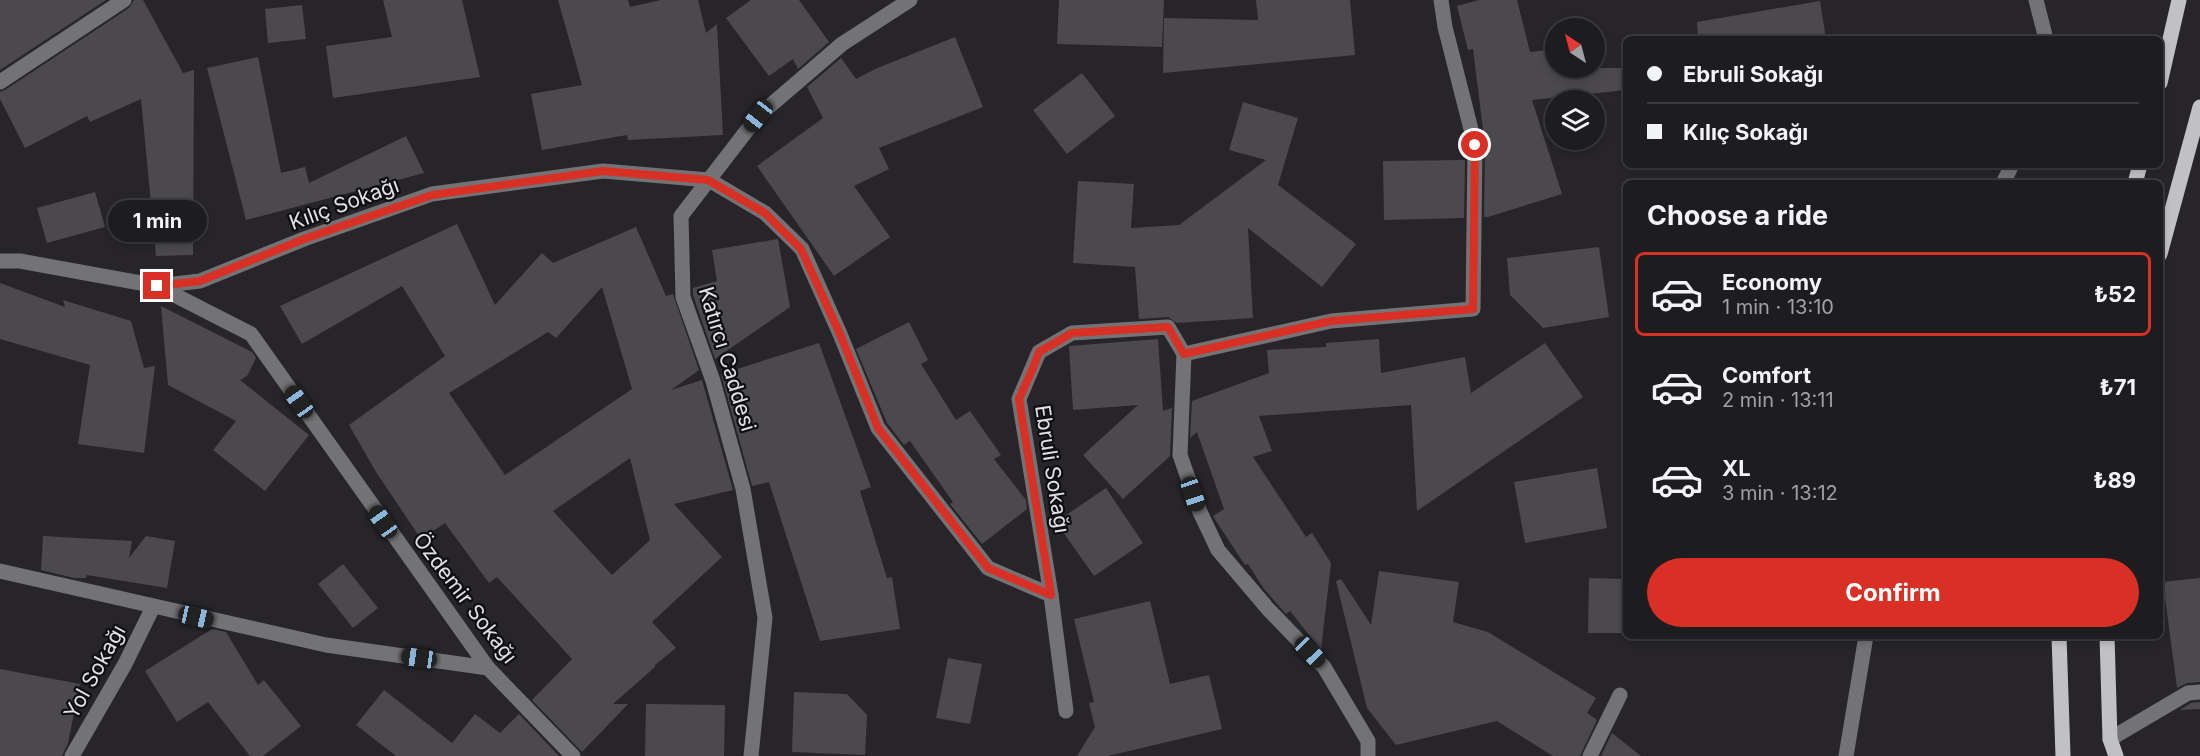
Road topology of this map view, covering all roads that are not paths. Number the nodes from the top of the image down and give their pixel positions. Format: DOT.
graph roads {
  1 [pos="124,0"];
  2 [pos="910,0"];
  3 [pos="1441,0"];
  4 [pos="2036,0"];
  5 [pos="2180,0"];
  6 [pos="2045,36"];
  7 [pos="2163,71"];
  8 [pos="0,82"];
  9 [pos="2200,107"];
  10 [pos="708,180"];
  11 [pos="2163,243"];
  12 [pos="0,261"];
  13 [pos="157,286"];
  14 [pos="1184,354"];
  15 [pos="0,571"];
  16 [pos="1051,595"];
  17 [pos="153,607"];
  18 [pos="1866,639"];
  19 [pos="2059,639"];
  20 [pos="2106,639"];
  21 [pos="489,668"];
  22 [pos="2200,692"];
  23 [pos="1620,695"];
  24 [pos="1066,711"];
  25 [pos="2110,739"];
  26 [pos="72,756"];
  27 [pos="573,756"];
  28 [pos="751,756"];
  29 [pos="1368,756"];
  30 [pos="1590,756"];
  31 [pos="1846,756"];
  32 [pos="2062,756"];
  33 [pos="2116,756"];
  1 -- 8 [label="street"];
  2 -- 10 [label="street, Katırcı Caddesi"];
  3 -- 14 [label="street"];
  4 -- 6 [label="street"];
  5 -- 7 [label="main road"];
  9 -- 11 [label="main road"];
  10 -- 13 [label="street, Kılıç Sokağı"];
  10 -- 16 [label="street"];
  10 -- 28 [label="street, Katırcı Caddesi"];
  12 -- 13 [label="street, Kılıç Sokağı"];
  13 -- 21 [label="street, Özdemir Sokağı"];
  14 -- 16 [label="street, Ebruli Sokağı"];
  14 -- 29 [label="street"];
  15 -- 17 [label="street"];
  16 -- 24 [label="street"];
  17 -- 21 [label="street"];
  17 -- 26 [label="street, Yol Sokağı"];
  18 -- 31 [label="street"];
  19 -- 32 [label="main road"];
  20 -- 25 [label="main road"];
  21 -- 27 [label="street, Özdemir Sokağı"];
  22 -- 25 [label="street"];
  23 -- 30 [label="street"];
  25 -- 33 [label="main road"];
}
